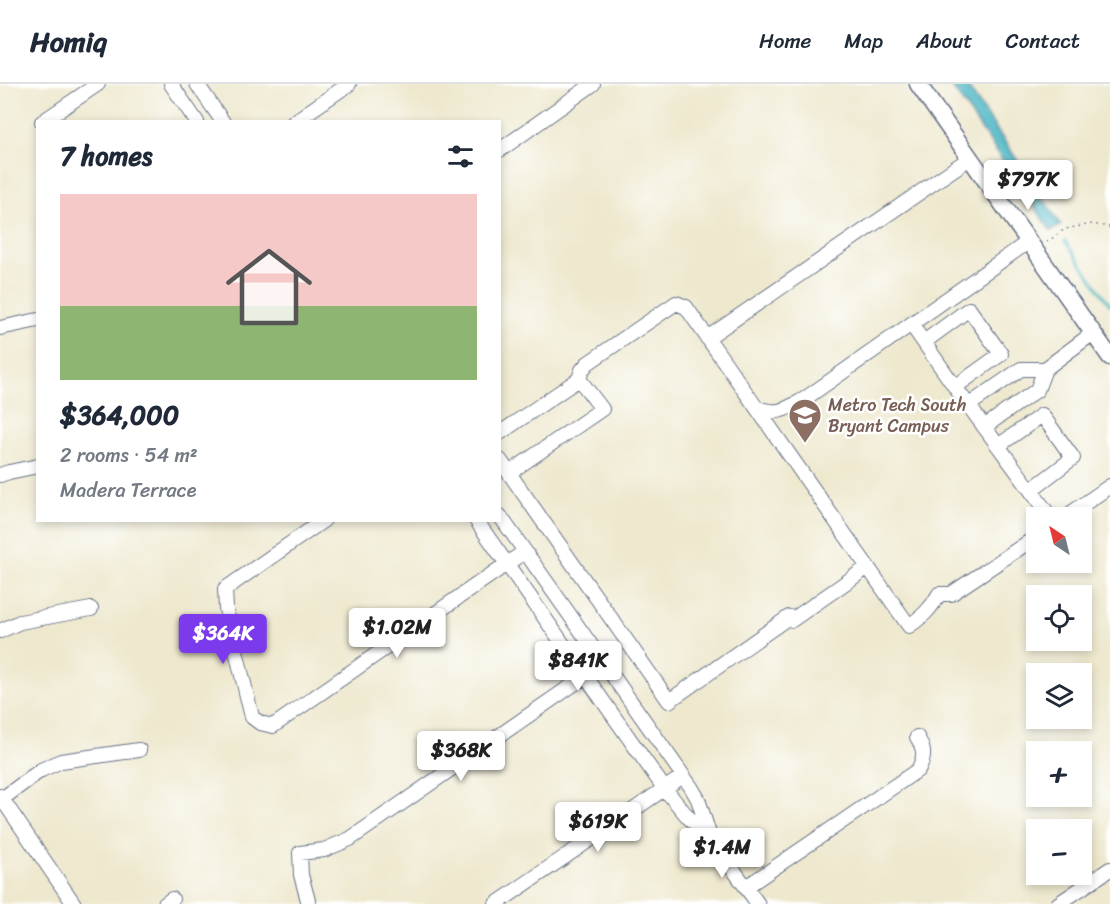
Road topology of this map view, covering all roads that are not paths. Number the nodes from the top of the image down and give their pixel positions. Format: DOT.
graph roads {
  1 [pos="98,84"];
  2 [pos="171,84"];
  3 [pos="197,84"];
  4 [pos="349,84"];
  5 [pos="593,84"];
  6 [pos="918,84"];
  7 [pos="191,119"];
  8 [pos="45,120"];
  9 [pos="222,120"];
  10 [pos="297,120"];
  11 [pos="501,149"];
  12 [pos="970,158"];
  13 [pos="1031,246"];
  14 [pos="36,320"];
  15 [pos="911,324"];
  16 [pos="0,328"];
  17 [pos="1093,333"];
  18 [pos="707,338"];
  19 [pos="924,342"];
  20 [pos="1110,357"];
  21 [pos="1045,369"];
  22 [pos="579,379"];
  23 [pos="955,387"];
  24 [pos="969,405"];
  25 [pos="757,408"];
  26 [pos="984,427"];
  27 [pos="501,432"];
  28 [pos="998,446"];
  29 [pos="501,461"];
  30 [pos="36,466"];
  31 [pos="509,473"];
  32 [pos="0,475"];
  33 [pos="1110,486"];
  34 [pos="1031,490"];
  35 [pos="1043,507"];
  36 [pos="1080,507"];
  37 [pos="501,518"];
  38 [pos="321,522"];
  39 [pos="478,522"];
  40 [pos="1026,544"];
  41 [pos="524,552"];
  42 [pos="507,564"];
  43 [pos="868,567"];
  44 [pos="91,609"];
  45 [pos="0,631"];
  46 [pos="603,664"];
  47 [pos="586,676"];
  48 [pos="917,737"];
  49 [pos="139,750"];
  50 [pos="683,776"];
  51 [pos="664,788"];
  52 [pos="1,798"];
  53 [pos="710,837"];
  54 [pos="1110,869"];
  55 [pos="746,886"];
  56 [pos="74,904"];
  57 [pos="309,904"];
  58 [pos="496,904"];
  59 [pos="758,904"];
  60 [pos="1058,904"];
  1 -- 8 [label="street"];
  2 -- 7 [label="street"];
  3 -- 9 [label="street"];
  4 -- 10 [label="street"];
  5 -- 11 [label="street"];
  6 -- 12 [label="main road"];
  12 -- 13 [label="main road"];
  12 -- 18 [label="street"];
  13 -- 15 [label="street"];
  13 -- 17 [label="main road"];
  14 -- 16 [label="street"];
  15 -- 19 [label="street"];
  15 -- 25 [label="street"];
  17 -- 20 [label="main road"];
  17 -- 21 [label="street"];
  18 -- 22 [label="street"];
  18 -- 25 [label="street"];
  19 -- 23 [label="street"];
  19 -- 23 [label="street"];
  21 -- 24 [label="street"];
  21 -- 26 [label="street"];
  22 -- 27 [label="street"];
  22 -- 31 [label="street"];
  23 -- 24 [label="street"];
  24 -- 26 [label="street"];
  25 -- 43 [label="street"];
  26 -- 28 [label="street"];
  28 -- 34 [label="street"];
  28 -- 34 [label="street"];
  29 -- 31 [label="street"];
  30 -- 32 [label="street"];
  31 -- 43 [label="street"];
  33 -- 36 [label="street"];
  34 -- 35 [label="street"];
  37 -- 41 [label="street"];
  38 -- 42 [label="street"];
  39 -- 42 [label="street"];
  40 -- 43 [label="street"];
  41 -- 42 [label="street"];
  41 -- 46 [label="street"];
  42 -- 47 [label="street"];
  44 -- 45 [label="street"];
  46 -- 47 [label="street"];
  46 -- 50 [label="street"];
  47 -- 51 [label="street"];
  47 -- 57 [label="street"];
  48 -- 55 [label="street"];
  49 -- 52 [label="street"];
  50 -- 51 [label="street"];
  50 -- 53 [label="street"];
  51 -- 53 [label="street"];
  51 -- 58 [label="street"];
  52 -- 56 [label="street"];
  53 -- 55 [label="street"];
  54 -- 60 [label="street"];
  55 -- 59 [label="street"];
}
